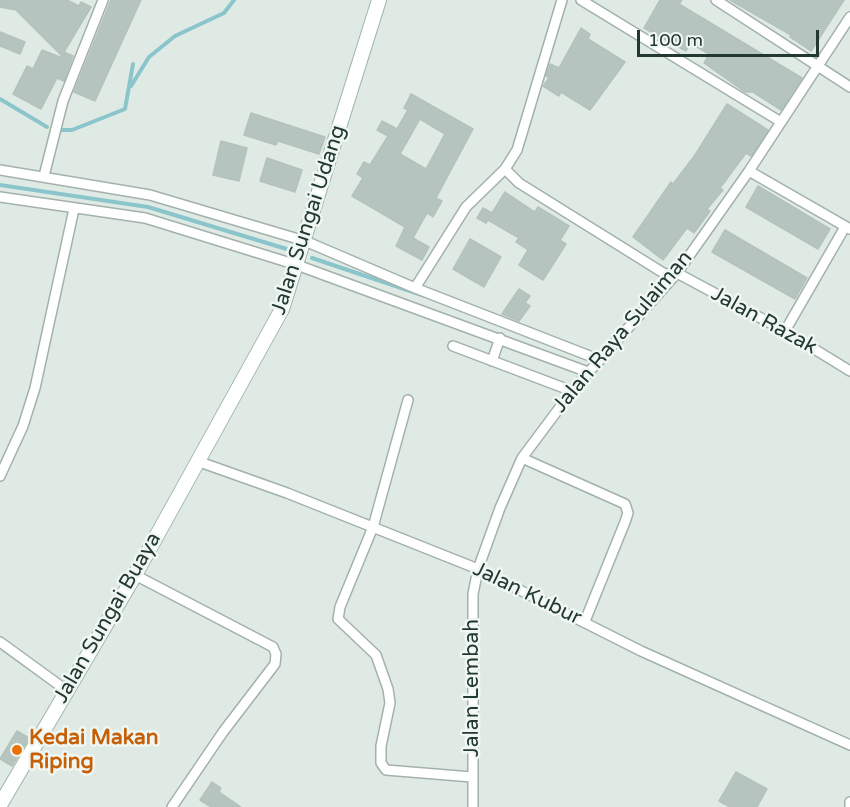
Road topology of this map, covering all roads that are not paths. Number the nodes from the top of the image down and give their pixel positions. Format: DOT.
graph roads {
  1 [pos="103,0"];
  2 [pos="379,0"];
  3 [pos="562,0"];
  4 [pos="581,0"];
  5 [pos="716,0"];
  6 [pos="850,17"];
  7 [pos="818,68"];
  8 [pos="850,87"];
  9 [pos="780,122"];
  10 [pos="505,169"];
  11 [pos="0,170"];
  12 [pos="749,171"];
  13 [pos="44,176"];
  14 [pos="0,197"];
  15 [pos="74,209"];
  16 [pos="848,228"];
  17 [pos="305,241"];
  18 [pos="297,265"];
  19 [pos="676,273"];
  20 [pos="415,288"];
  21 [pos="785,331"];
  22 [pos="500,338"];
  23 [pos="453,346"];
  24 [pos="600,360"];
  25 [pos="492,361"];
  26 [pos="850,371"];
  27 [pos="588,372"];
  28 [pos="572,391"];
  29 [pos="408,400"];
  30 [pos="522,458"];
  31 [pos="197,461"];
  32 [pos="0,476"];
  33 [pos="373,527"];
  34 [pos="478,569"];
  35 [pos="135,575"];
  36 [pos="585,621"];
  37 [pos="0,642"];
  38 [pos="66,690"];
  39 [pos="850,745"];
  40 [pos="472,777"];
  41 [pos="850,802"];
  42 [pos="0,806"];
  43 [pos="172,807"];
  44 [pos="473,807"];
  45 [pos="850,807"];
  1 -- 13 [label="street"];
  2 -- 17 [label="street, Jalan Sungai Udang"];
  3 -- 10 [label="street"];
  4 -- 9 [label="street"];
  5 -- 7 [label="street"];
  6 -- 7 [label="street, Jalan Raya Sulaiman"];
  7 -- 8 [label="street"];
  7 -- 9 [label="street, Jalan Raya Sulaiman"];
  9 -- 12 [label="street, Jalan Raya Sulaiman"];
  10 -- 19 [label="street, Jalan Razak"];
  10 -- 20 [label="street"];
  11 -- 13 [label="street"];
  12 -- 16 [label="street"];
  12 -- 19 [label="street, Jalan Raya Sulaiman"];
  13 -- 17 [label="street"];
  14 -- 15 [label="street"];
  15 -- 18 [label="street"];
  15 -- 32 [label="street"];
  16 -- 21 [label="street"];
  17 -- 18 [label="street, Jalan Sungai Udang"];
  17 -- 20 [label="street"];
  18 -- 22 [label="street"];
  18 -- 31 [label="street, Jalan Sungai Udang"];
  19 -- 21 [label="street, Jalan Razak"];
  19 -- 24 [label="street, Jalan Raya Sulaiman"];
  20 -- 24 [label="street"];
  21 -- 26 [label="street, Jalan Razak"];
  22 -- 25 [label="street"];
  22 -- 27 [label="street"];
  23 -- 25 [label="street"];
  24 -- 27 [label="street, Jalan Raya Sulaiman"];
  25 -- 28 [label="street"];
  27 -- 28 [label="street, Jalan Raya Sulaiman"];
  28 -- 30 [label="street, Jalan Raya Sulaiman"];
  29 -- 33 [label="street"];
  30 -- 34 [label="street, Jalan Raya Sulaiman"];
  30 -- 36 [label="street"];
  31 -- 33 [label="street, Jalan Kubur"];
  31 -- 35 [label="street, Jalan Sungai Buaya"];
  33 -- 34 [label="street, Jalan Kubur"];
  33 -- 40 [label="street"];
  34 -- 36 [label="street, Jalan Kubur"];
  34 -- 40 [label="street, Jalan Lembah"];
  35 -- 38 [label="street, Jalan Sungai Buaya"];
  35 -- 43 [label="street"];
  36 -- 39 [label="street, Jalan Kubur"];
  37 -- 38 [label="street"];
  38 -- 42 [label="street, Jalan Sungai Buaya"];
  40 -- 44 [label="street, Jalan Lembah"];
  41 -- 45 [label="street"];
}
